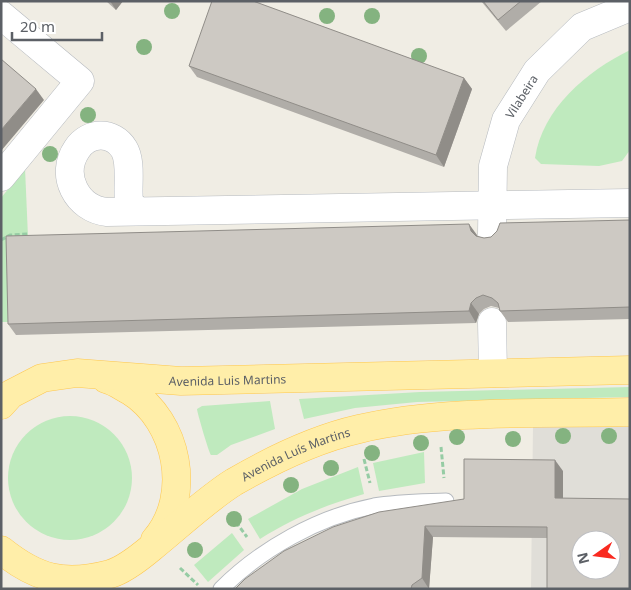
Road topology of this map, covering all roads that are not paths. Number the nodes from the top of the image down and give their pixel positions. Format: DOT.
graph roads {
  1 [pos="611,8"];
  2 [pos="1,15"];
  3 [pos="1,177"];
  4 [pos="630,203"];
  5 [pos="492,205"];
  6 [pos="137,211"];
  7 [pos="492,234"];
  8 [pos="492,322"];
  9 [pos="630,370"];
  10 [pos="78,373"];
  11 [pos="492,373"];
  12 [pos="5,392"];
  13 [pos="630,412"];
  14 [pos="446,501"];
  15 [pos="1,550"];
  16 [pos="139,558"];
  17 [pos="221,589"];
  1 -- 5 [label="street, Vilabeira"];
  2 -- 3 [label="street"];
  4 -- 5 [label="street"];
  5 -- 6 [label="street"];
  5 -- 7 [label="street, Vilabeira"];
  8 -- 11 [label="street"];
  9 -- 11 [label="main road, Avenida Luis Martins"];
  10 -- 11 [label="main road, Avenida Luis Martins"];
  10 -- 12 [label="main road"];
  10 -- 16 [label="main road"];
  13 -- 16 [label="main road, Avenida Luís Martins"];
  14 -- 17 [label="lane"];
  15 -- 16 [label="main road, Avenida Luís Martins"];
}
